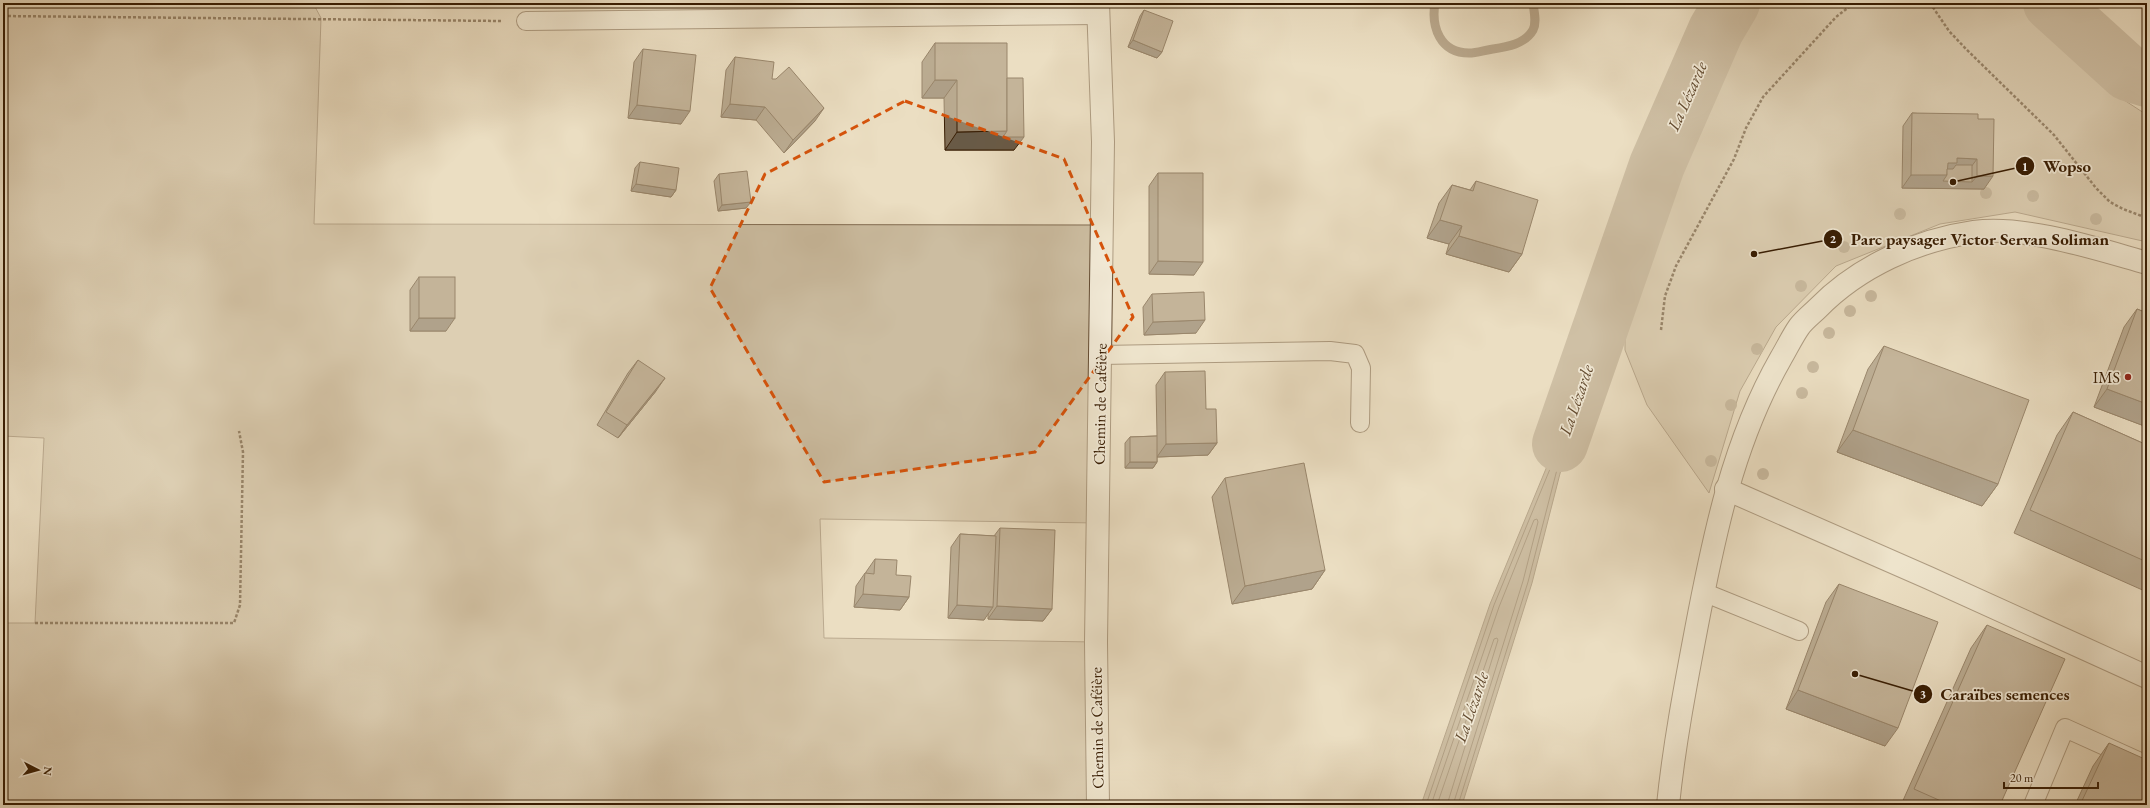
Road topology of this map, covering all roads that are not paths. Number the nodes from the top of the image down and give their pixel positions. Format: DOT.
graph roads {
  1 [pos="1099,9"];
  2 [pos="526,21"];
  3 [pos="2147,263"];
  4 [pos="1101,356"];
  5 [pos="1360,423"];
  6 [pos="1726,489"];
  7 [pos="1703,592"];
  8 [pos="1799,631"];
  9 [pos="2147,677"];
  10 [pos="2147,765"];
  11 [pos="1098,805"];
  12 [pos="1668,805"];
  13 [pos="2033,805"];
  1 -- 2 [label="lane"];
  1 -- 4 [label="street, Chemin de Caféière"];
  3 -- 6 [label="street"];
  4 -- 5 [label="lane"];
  4 -- 11 [label="street, Chemin de Caféière"];
  6 -- 7 [label="street"];
  6 -- 9 [label="street"];
  7 -- 8 [label="lane"];
  7 -- 12 [label="street"];
  10 -- 13 [label="lane"];
}
